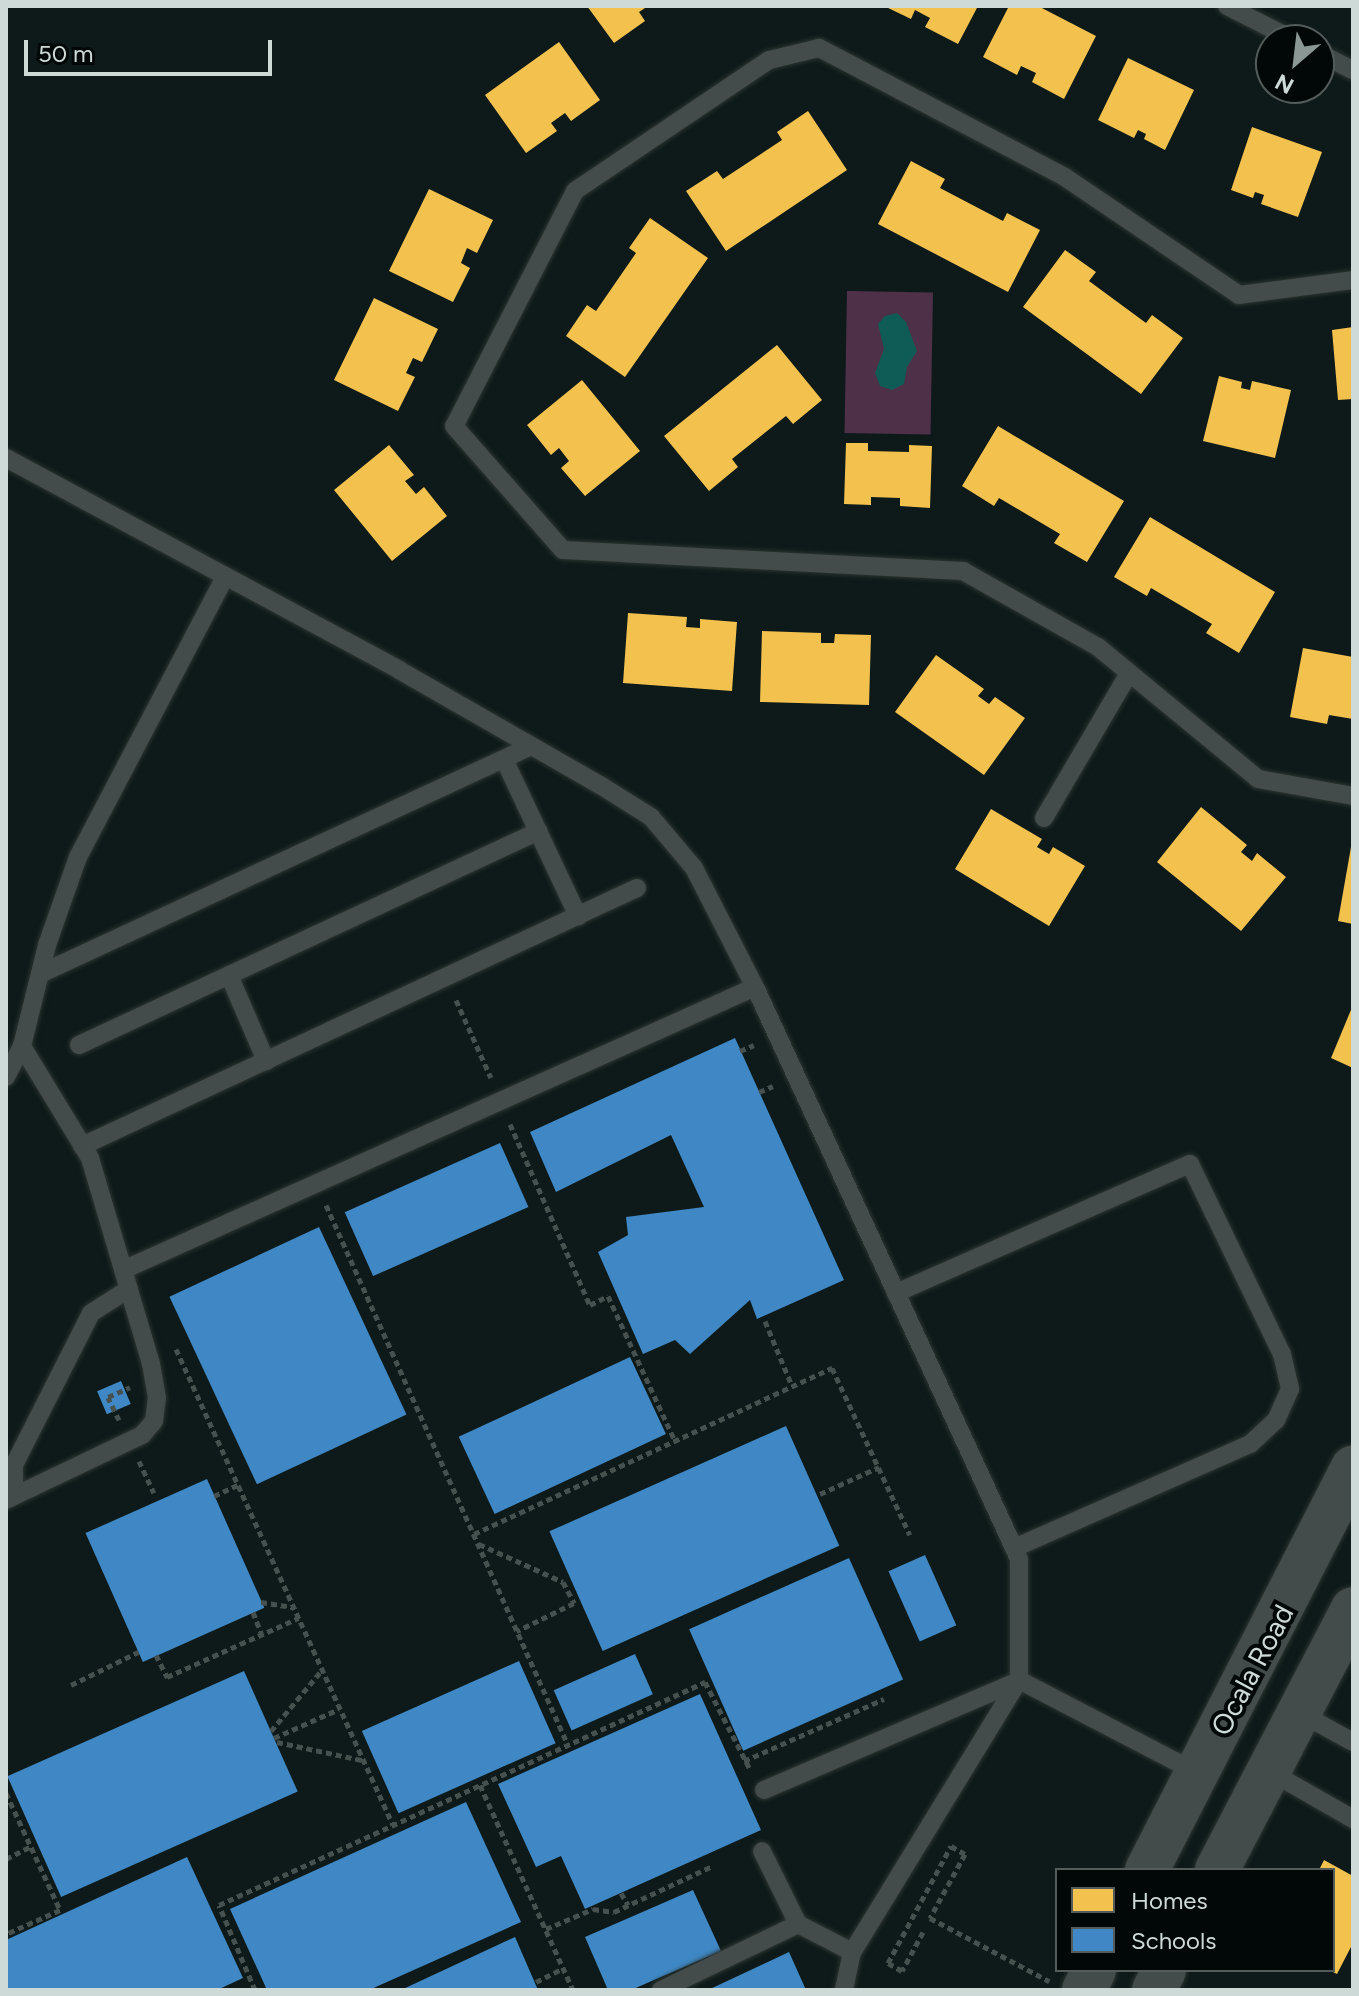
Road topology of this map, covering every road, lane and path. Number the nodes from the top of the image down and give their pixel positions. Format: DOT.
graph roads {
  1 [pos="1227,6"];
  2 [pos="1262,24"];
  3 [pos="1335,61"];
  4 [pos="1353,70"];
  5 [pos="1353,280"];
  6 [pos="6,458"];
  7 [pos="225,577"];
  8 [pos="1129,673"];
  9 [pos="529,747"];
  10 [pos="504,759"];
  11 [pos="1353,796"];
  12 [pos="1044,818"];
  13 [pos="539,831"];
  14 [pos="637,888"];
  15 [pos="578,916"];
  16 [pos="40,974"];
  17 [pos="229,975"];
  18 [pos="446,977"];
  19 [pos="755,987"];
  20 [pos="751,1035"];
  21 [pos="756,1044"];
  22 [pos="79,1045"];
  23 [pos="22,1046"];
  24 [pos="740,1051"];
  25 [pos="762,1058"];
  26 [pos="266,1061"];
  27 [pos="768,1072"];
  28 [pos="6,1077"];
  29 [pos="774,1085"];
  30 [pos="759,1092"];
  31 [pos="780,1099"];
  32 [pos="501,1101"];
  33 [pos="523,1115"];
  34 [pos="509,1121"];
  35 [pos="495,1128"];
  36 [pos="82,1146"];
  37 [pos="340,1199"];
  38 [pos="326,1205"];
  39 [pos="312,1211"];
  40 [pos="123,1270"];
  41 [pos="129,1289"];
  42 [pos="896,1293"];
  43 [pos="765,1321"];
  44 [pos="171,1338"];
  45 [pos="792,1386"];
  46 [pos="675,1441"];
  47 [pos="879,1467"];
  48 [pos="1353,1468"];
  49 [pos="238,1485"];
  50 [pos="820,1494"];
  51 [pos="214,1496"];
  52 [pos="10,1498"];
  53 [pos="474,1534"];
  54 [pos="910,1535"];
  55 [pos="478,1544"];
  56 [pos="1014,1548"];
  57 [pos="261,1602"];
  58 [pos="294,1607"];
  59 [pos="1353,1609"];
  60 [pos="253,1612"];
  61 [pos="298,1618"];
  62 [pos="517,1631"];
  63 [pos="262,1635"];
  64 [pos="138,1652"];
  65 [pos="156,1655"];
  66 [pos="322,1670"];
  67 [pos="1019,1680"];
  68 [pos="1244,1684"];
  69 [pos="71,1685"];
  70 [pos="884,1699"];
  71 [pos="340,1709"];
  72 [pos="1300,1713"];
  73 [pos="271,1731"];
  74 [pos="1353,1742"];
  75 [pos="568,1745"];
  76 [pos="1206,1756"];
  77 [pos="363,1760"];
  78 [pos="744,1761"];
  79 [pos="480,1785"];
  80 [pos="1261,1786"];
  81 [pos="764,1790"];
  82 [pos="6,1793"];
  83 [pos="1353,1819"];
  84 [pos="393,1825"];
  85 [pos="31,1847"];
  86 [pos="762,1851"];
  87 [pos="6,1859"];
  88 [pos="712,1866"];
  89 [pos="1148,1868"];
  90 [pos="1218,1868"];
  91 [pos="621,1893"];
  92 [pos="628,1905"];
  93 [pos="798,1924"];
  94 [pos="546,1929"];
  95 [pos="923,1932"];
  96 [pos="6,1934"];
  97 [pos="852,1952"];
  98 [pos="563,1968"];
  99 [pos="1091,1972"];
  100 [pos="1163,1972"];
  101 [pos="536,1982"];
  102 [pos="1068,1986"];
  103 [pos="254,1988"];
  104 [pos="244,1990"];
  105 [pos="573,1990"];
  106 [pos="661,1990"];
  107 [pos="844,1990"];
  108 [pos="1154,1990"];
  1 -- 2 [label="lane"];
  3 -- 4 [label="lane"];
  5 -- 8 [label="lane"];
  6 -- 7 [label="lane"];
  7 -- 9 [label="lane"];
  7 -- 16 [label="lane"];
  8 -- 11 [label="lane"];
  8 -- 12 [label="lane"];
  9 -- 10 [label="lane"];
  9 -- 19 [label="lane"];
  10 -- 13 [label="lane"];
  10 -- 16 [label="lane"];
  13 -- 15 [label="lane"];
  13 -- 17 [label="lane"];
  14 -- 15 [label="lane"];
  15 -- 18 [label="lane"];
  16 -- 23 [label="lane"];
  17 -- 22 [label="lane"];
  17 -- 26 [label="lane"];
  18 -- 26 [label="lane"];
  18 -- 32 [label="path"];
  19 -- 32 [label="lane"];
  19 -- 42 [label="lane"];
  20 -- 21 [label="path"];
  21 -- 24 [label="path"];
  21 -- 25 [label="path"];
  23 -- 28 [label="lane"];
  23 -- 36 [label="lane"];
  26 -- 36 [label="lane"];
  27 -- 29 [label="path"];
  29 -- 30 [label="path"];
  29 -- 31 [label="path"];
  32 -- 34 [label="path"];
  32 -- 40 [label="lane"];
  33 -- 34 [label="path"];
  34 -- 35 [label="path"];
  34 -- 46 [label="path"];
  36 -- 40 [label="lane"];
  37 -- 38 [label="path"];
  38 -- 39 [label="path"];
  38 -- 53 [label="path"];
  40 -- 41 [label="lane"];
  41 -- 52 [label="lane"];
  41 -- 52 [label="lane"];
  42 -- 56 [label="lane"];
  42 -- 56 [label="lane"];
  43 -- 45 [label="path"];
  44 -- 49 [label="path"];
  45 -- 46 [label="path"];
  45 -- 47 [label="path"];
  46 -- 53 [label="path"];
  47 -- 50 [label="path"];
  47 -- 54 [label="path"];
  48 -- 68 [label="main road, Ocala Road"];
  49 -- 51 [label="path"];
  49 -- 58 [label="path"];
  53 -- 55 [label="path"];
  55 -- 62 [label="path"];
  55 -- 62 [label="path"];
  56 -- 67 [label="lane"];
  57 -- 58 [label="path"];
  58 -- 61 [label="path"];
  59 -- 72 [label="main road"];
  60 -- 63 [label="path"];
  61 -- 63 [label="path"];
  61 -- 66 [label="path"];
  62 -- 75 [label="path"];
  63 -- 65 [label="path"];
  64 -- 69 [label="path"];
  66 -- 71 [label="path"];
  66 -- 73 [label="path"];
  67 -- 76 [label="lane"];
  67 -- 81 [label="lane"];
  67 -- 97 [label="lane"];
  68 -- 72 [label="main road"];
  68 -- 76 [label="main road, Ocala Road"];
  70 -- 78 [label="path"];
  71 -- 77 [label="path"];
  71 -- 77 [label="path"];
  72 -- 74 [label="lane"];
  72 -- 80 [label="main road"];
  75 -- 78 [label="path"];
  75 -- 79 [label="path"];
  76 -- 80 [label="main road"];
  76 -- 89 [label="main road, Ocala Road"];
  77 -- 84 [label="path"];
  78 -- 81 [label="path"];
  79 -- 84 [label="path"];
  79 -- 94 [label="path"];
  80 -- 83 [label="lane"];
  80 -- 90 [label="main road"];
  82 -- 85 [label="path"];
  84 -- 103 [label="path"];
  85 -- 87 [label="path"];
  85 -- 96 [label="path"];
  86 -- 93 [label="lane"];
  88 -- 92 [label="path"];
  91 -- 92 [label="path"];
  92 -- 94 [label="path"];
  93 -- 97 [label="lane"];
  93 -- 106 [label="lane"];
  94 -- 98 [label="path"];
  95 -- 102 [label="path"];
  97 -- 107 [label="lane"];
  98 -- 101 [label="path"];
  98 -- 105 [label="path"];
  99 -- 102 [label="main road"];
  100 -- 108 [label="main road"];
  103 -- 104 [label="path"];
}
